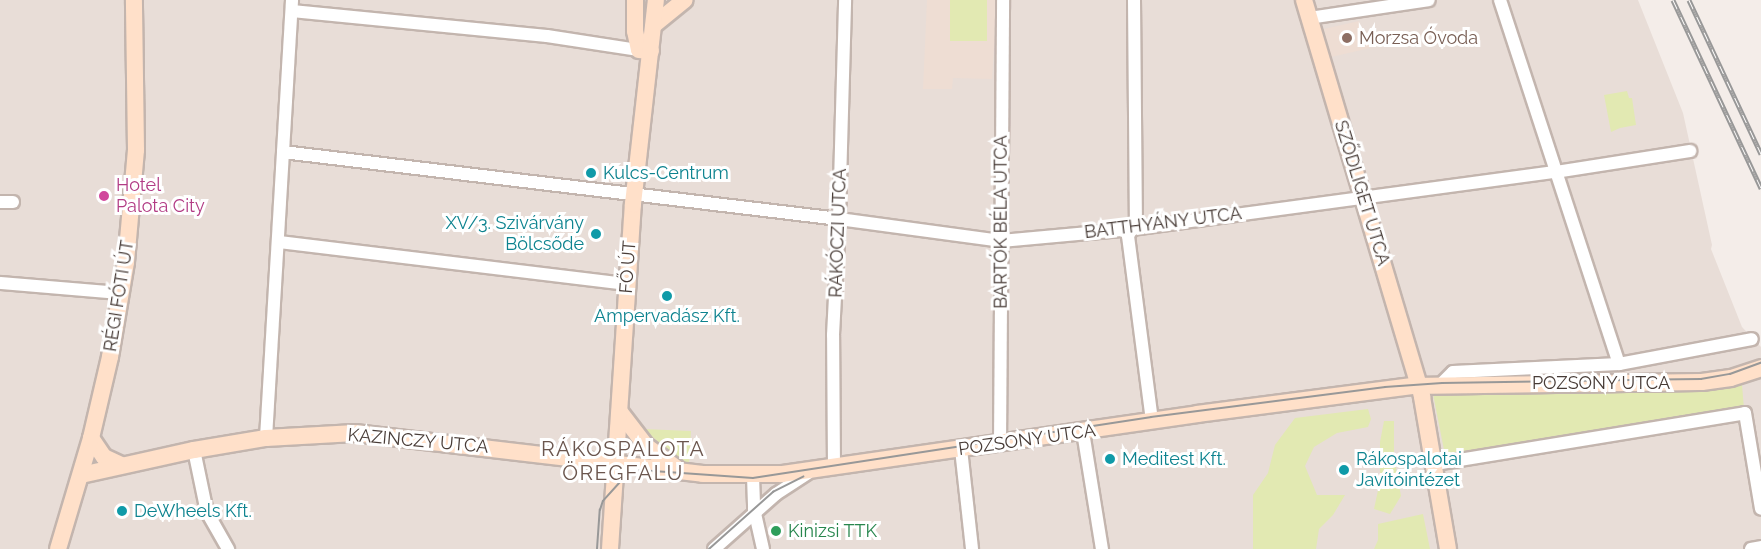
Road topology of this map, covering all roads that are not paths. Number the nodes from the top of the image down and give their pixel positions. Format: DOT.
graph roads {
  1 [pos="134,0"];
  2 [pos="635,0"];
  3 [pos="656,0"];
  4 [pos="685,0"];
  5 [pos="844,0"];
  6 [pos="1003,0"];
  7 [pos="1134,0"];
  8 [pos="1304,0"];
  9 [pos="1429,0"];
  10 [pos="1500,0"];
  11 [pos="292,5"];
  12 [pos="1309,18"];
  13 [pos="655,24"];
  14 [pos="645,50"];
  15 [pos="1690,151"];
  16 [pos="283,152"];
  17 [pos="1556,172"];
  18 [pos="634,195"];
  19 [pos="1363,197"];
  20 [pos="0,202"];
  21 [pos="13,202"];
  22 [pos="839,219"];
  23 [pos="1132,229"];
  24 [pos="1001,241"];
  25 [pos="279,242"];
  26 [pos="0,283"];
  27 [pos="627,284"];
  28 [pos="120,293"];
  29 [pos="1752,339"];
  30 [pos="1619,364"];
  31 [pos="1761,368"];
  32 [pos="1440,385"];
  33 [pos="1419,386"];
  34 [pos="620,412"];
  35 [pos="1152,421"];
  36 [pos="1083,432"];
  37 [pos="91,438"];
  38 [pos="266,438"];
  39 [pos="1000,444"];
  40 [pos="194,450"];
  41 [pos="961,450"];
  42 [pos="615,462"];
  43 [pos="1435,464"];
  44 [pos="122,465"];
  45 [pos="834,467"];
  46 [pos="816,470"];
  47 [pos="679,471"];
  48 [pos="81,475"];
  49 [pos="753,476"];
  50 [pos="1761,509"];
  51 [pos="755,513"];
  52 [pos="1761,548"];
  53 [pos="58,549"];
  54 [pos="228,549"];
  55 [pos="610,549"];
  56 [pos="714,549"];
  57 [pos="763,549"];
  58 [pos="972,549"];
  59 [pos="1102,549"];
  60 [pos="1448,549"];
  61 [pos="1751,549"];
  1 -- 28 [label="street, RÉGI FÓTI ÚT"];
  2 -- 14 [label="street"];
  3 -- 13 [label="street, FŐ ÚT"];
  4 -- 13 [label="street"];
  5 -- 22 [label="street, RÁKÓCZI UTCA"];
  6 -- 24 [label="street, BARTÓK BÉLA UTCA"];
  7 -- 23 [label="street"];
  8 -- 12 [label="street, SZŐDLIGET UTCA"];
  9 -- 12 [label="street"];
  10 -- 17 [label="street"];
  11 -- 14 [label="street"];
  11 -- 16 [label="street"];
  12 -- 19 [label="street, SZŐDLIGET UTCA"];
  13 -- 14 [label="street, FŐ ÚT"];
  14 -- 18 [label="street, FŐ ÚT"];
  15 -- 17 [label="street, BATTHYÁNY UTCA"];
  16 -- 18 [label="street, BATTHYÁNY UTCA"];
  16 -- 25 [label="street"];
  17 -- 19 [label="street, BATTHYÁNY UTCA"];
  17 -- 30 [label="street"];
  18 -- 22 [label="street, BATTHYÁNY UTCA"];
  18 -- 27 [label="street, FŐ ÚT"];
  19 -- 23 [label="street, BATTHYÁNY UTCA"];
  19 -- 33 [label="street, SZŐDLIGET UTCA"];
  20 -- 21 [label="street"];
  22 -- 24 [label="street, BATTHYÁNY UTCA"];
  22 -- 45 [label="street, RÁKÓCZI UTCA"];
  23 -- 24 [label="street, BATTHYÁNY UTCA"];
  23 -- 35 [label="street"];
  24 -- 39 [label="street, BARTÓK BÉLA UTCA"];
  25 -- 27 [label="street"];
  25 -- 38 [label="street"];
  26 -- 28 [label="street"];
  27 -- 34 [label="street, FŐ ÚT"];
  28 -- 37 [label="street, RÉGI FÓTI ÚT"];
  29 -- 30 [label="street, POZSONY UTCA"];
  30 -- 32 [label="street, POZSONY UTCA"];
  31 -- 32 [label="street, POZSONY UTCA"];
  32 -- 33 [label="street, POZSONY UTCA"];
  33 -- 35 [label="street, POZSONY UTCA"];
  33 -- 43 [label="street, SZŐDLIGET UTCA"];
  34 -- 42 [label="street, FŐ ÚT"];
  34 -- 47 [label="street"];
  35 -- 36 [label="street, POZSONY UTCA"];
  36 -- 39 [label="street, POZSONY UTCA"];
  36 -- 59 [label="street"];
  37 -- 44 [label="street"];
  37 -- 48 [label="street, RÉGI FÓTI ÚT"];
  38 -- 40 [label="street, KAZINCZY UTCA"];
  38 -- 42 [label="street, KAZINCZY UTCA"];
  39 -- 41 [label="street, POZSONY UTCA"];
  40 -- 44 [label="street, KAZINCZY UTCA"];
  40 -- 54 [label="street"];
  41 -- 45 [label="street, POZSONY UTCA"];
  41 -- 58 [label="street"];
  42 -- 47 [label="street, POZSONY UTCA"];
  42 -- 55 [label="street, FŐ ÚT"];
  43 -- 50 [label="street"];
  43 -- 60 [label="street, SZŐDLIGET UTCA"];
  44 -- 48 [label="street, KAZINCZY UTCA"];
  45 -- 46 [label="street, POZSONY UTCA"];
  46 -- 49 [label="street, POZSONY UTCA"];
  46 -- 51 [label="street"];
  47 -- 49 [label="street, POZSONY UTCA"];
  48 -- 53 [label="street, RÉGI FÓTI ÚT"];
  49 -- 51 [label="street"];
  51 -- 56 [label="street"];
  51 -- 57 [label="street"];
  52 -- 61 [label="street"];
}
